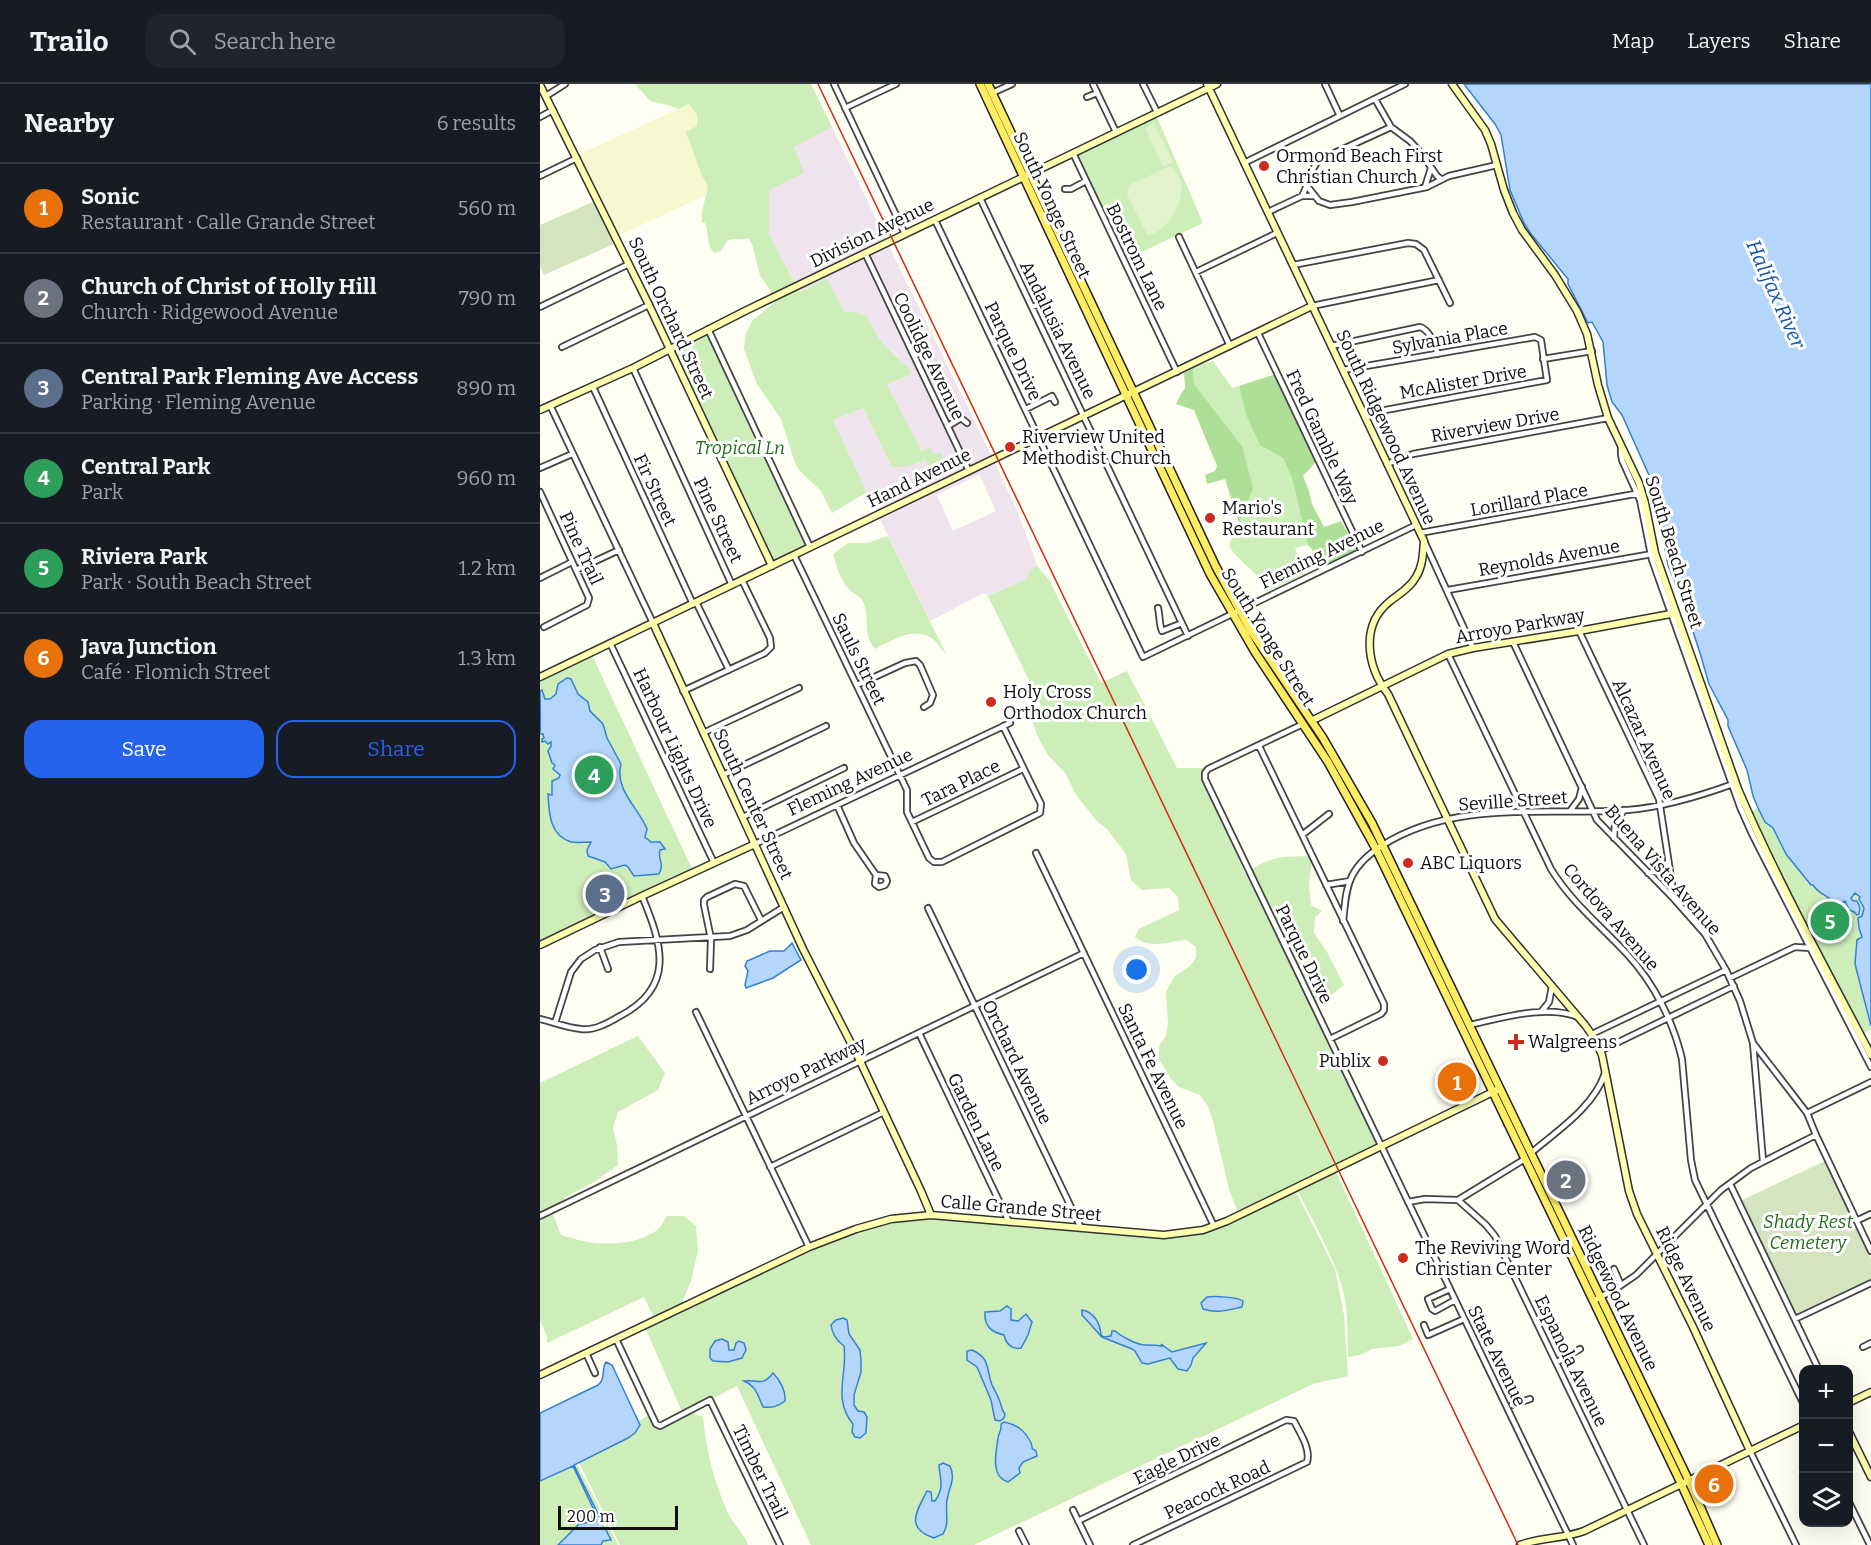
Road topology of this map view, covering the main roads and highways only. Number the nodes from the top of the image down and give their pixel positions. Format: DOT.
graph roads {
  1 [pos="980,84"];
  2 [pos="988,84"];
  3 [pos="1026,176"];
  4 [pos="1073,285"];
  5 [pos="1085,291"];
  6 [pos="1129,394"];
  7 [pos="1165,480"];
  8 [pos="1185,504"];
  9 [pos="1235,612"];
  10 [pos="1308,722"];
  11 [pos="1379,847"];
  12 [pos="1423,938"];
  13 [pos="1430,960"];
  14 [pos="1441,966"];
  15 [pos="1496,1090"];
  16 [pos="1597,1299"];
  17 [pos="1685,1483"];
  18 [pos="1709,1545"];
  19 [pos="1717,1545"];
  1 -- 3 [label="main road, South Yonge Street"];
  2 -- 3 [label="main road, South Yonge Street"];
  3 -- 4 [label="main road, South Yonge Street"];
  3 -- 5 [label="main road, South Yonge Street"];
  4 -- 5 [label="main road"];
  4 -- 6 [label="main road, South Yonge Street"];
  5 -- 6 [label="main road, South Yonge Street"];
  6 -- 7 [label="main road, South Yonge Street"];
  6 -- 8 [label="main road, South Yonge Street"];
  7 -- 8 [label="main road"];
  7 -- 9 [label="main road, South Yonge Street"];
  8 -- 9 [label="main road, South Yonge Street"];
  9 -- 10 [label="main road, South Yonge Street"];
  9 -- 10 [label="main road, South Yonge Street"];
  10 -- 11 [label="main road, South Yonge Street"];
  10 -- 11 [label="main road, South Yonge Street"];
  11 -- 12 [label="main road, South Yonge Street"];
  12 -- 13 [label="main road, Ridgewood Avenue"];
  12 -- 14 [label="main road, Ridgewood Avenue"];
  13 -- 14 [label="main road"];
  13 -- 15 [label="main road, Ridgewood Avenue"];
  14 -- 15 [label="main road, Ridgewood Avenue"];
  15 -- 16 [label="main road, Ridgewood Avenue"];
  15 -- 16 [label="main road, Ridgewood Avenue"];
  16 -- 17 [label="main road, Ridgewood Avenue"];
  17 -- 18 [label="main road, Ridgewood Avenue"];
  17 -- 19 [label="main road, Ridgewood Avenue"];
}
